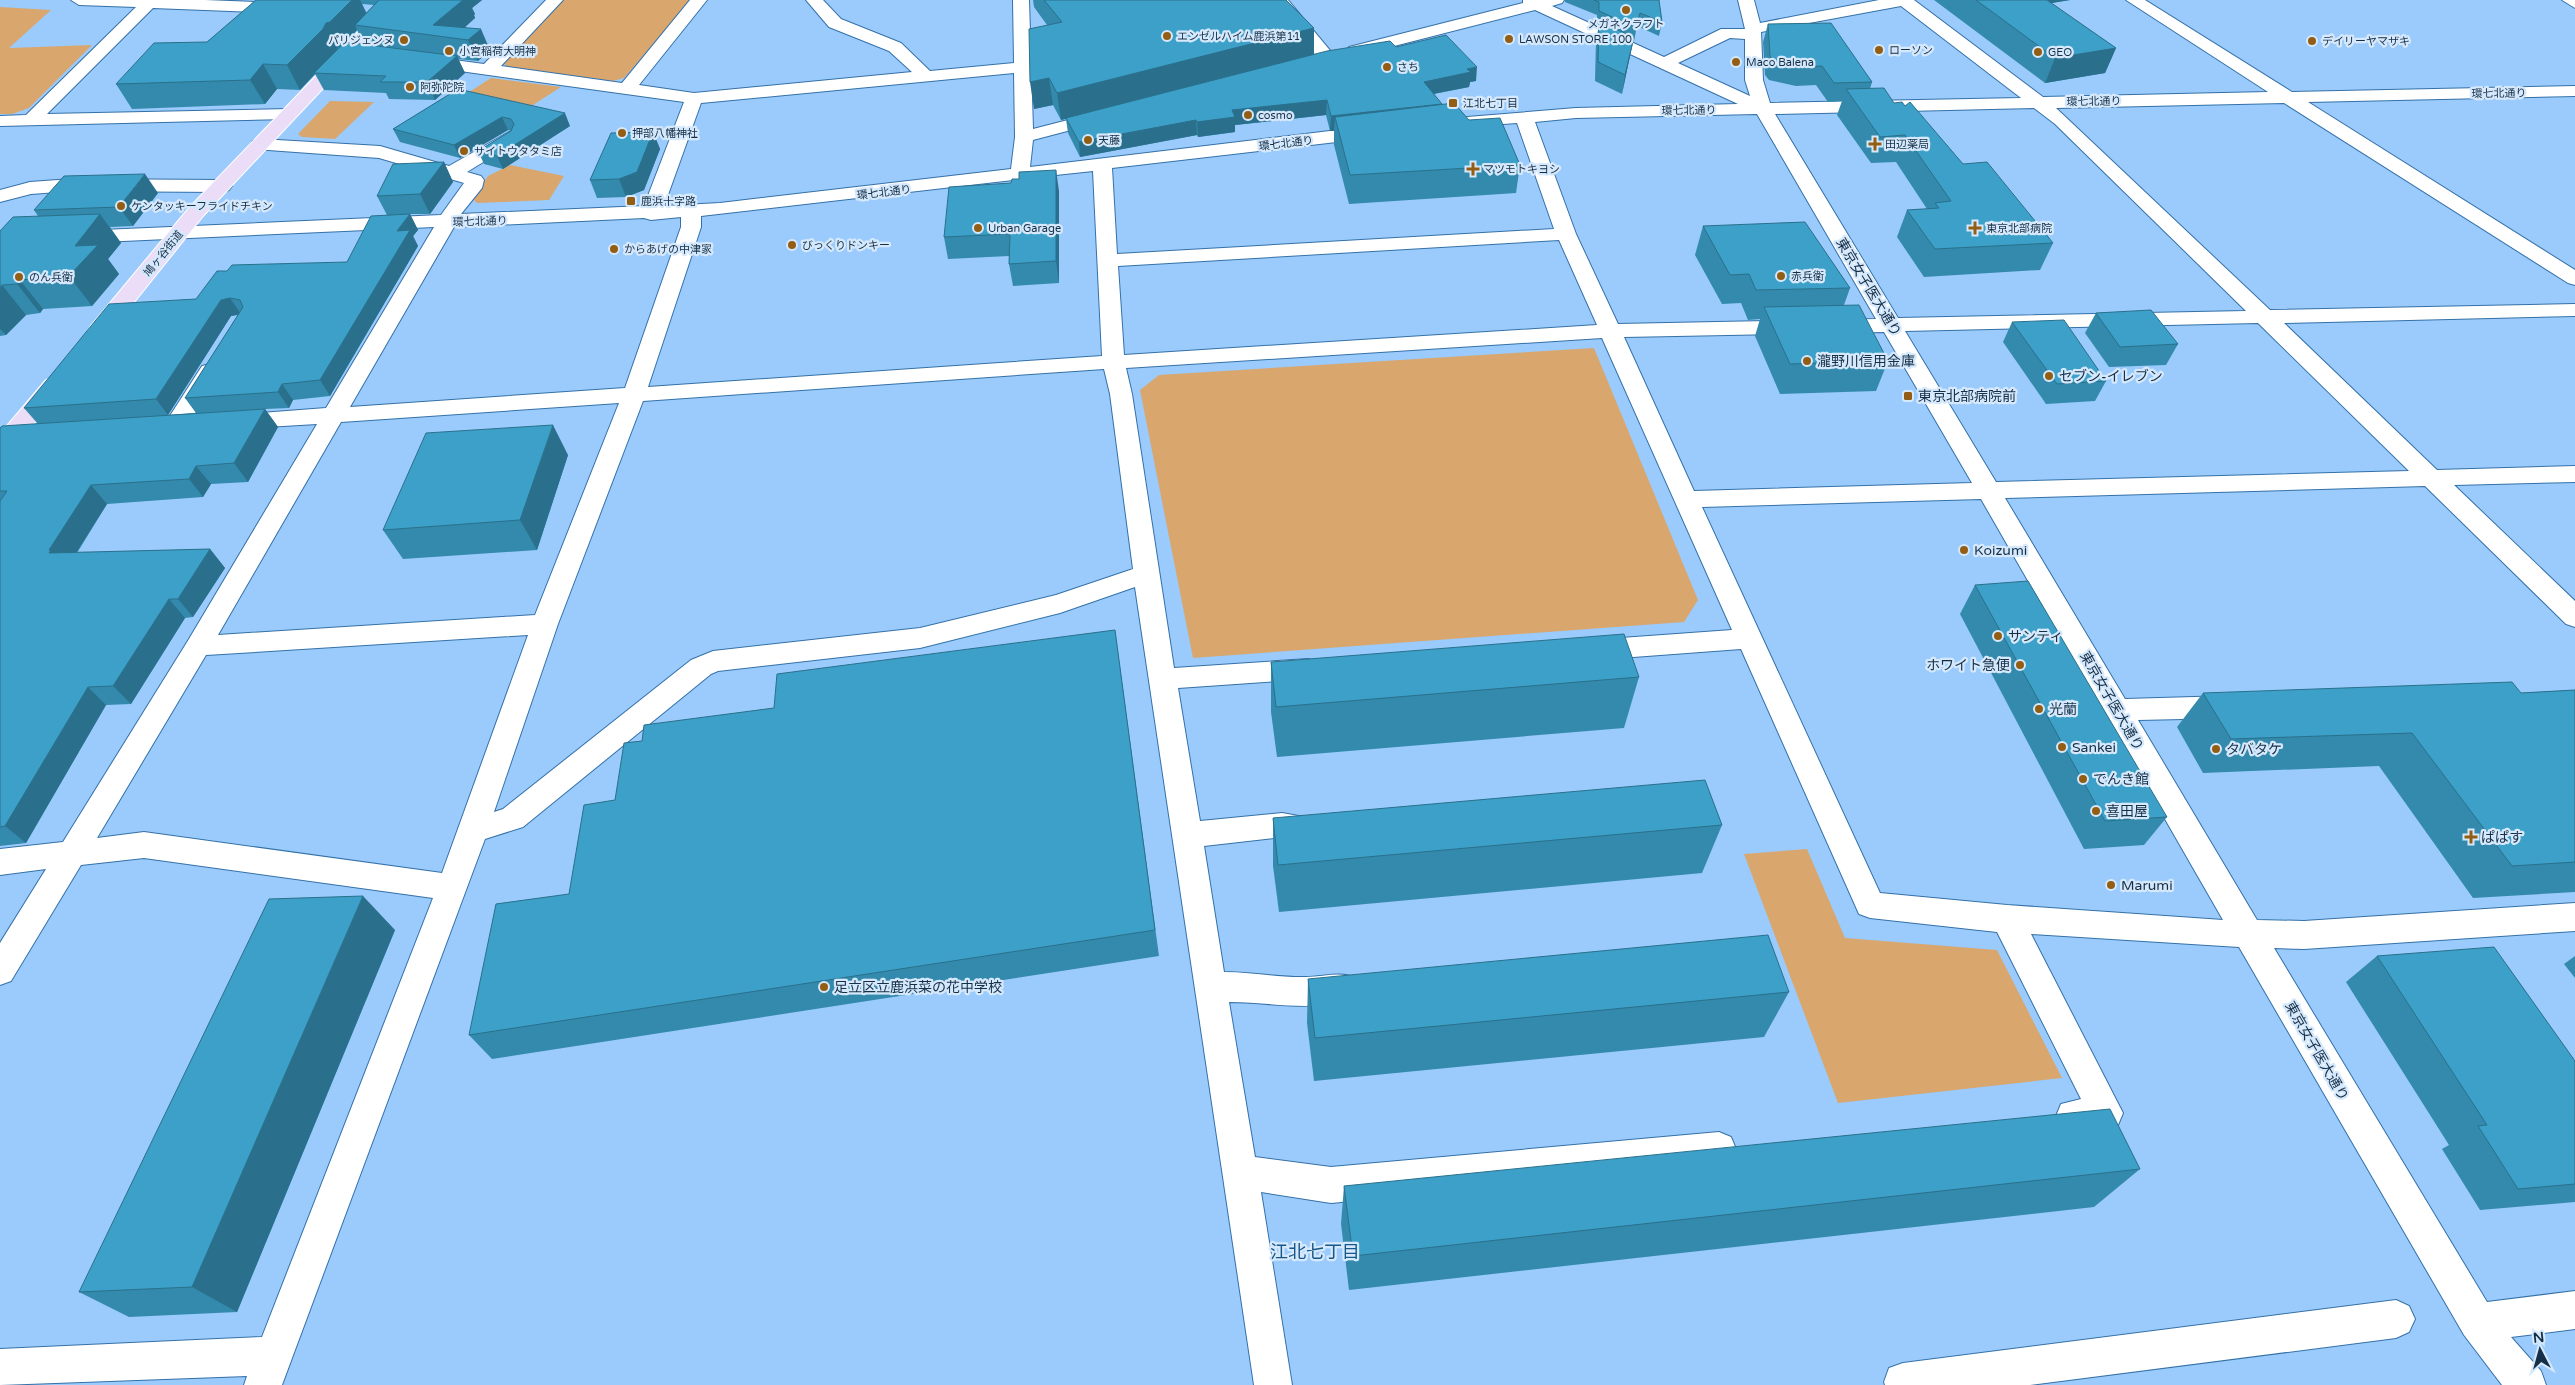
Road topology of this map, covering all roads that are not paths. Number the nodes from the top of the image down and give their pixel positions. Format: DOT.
graph roads {
  1 [pos="79,0"];
  2 [pos="89,0"];
  3 [pos="555,0"];
  4 [pos="699,0"];
  5 [pos="814,0"];
  6 [pos="1021,0"];
  7 [pos="1279,0"];
  8 [pos="1556,0"];
  9 [pos="1746,0"];
  10 [pos="1905,0"];
  11 [pos="2134,0"];
  12 [pos="2570,0"];
  13 [pos="1532,2"];
  14 [pos="2575,3"];
  15 [pos="149,4"];
  16 [pos="392,6"];
  17 [pos="298,9"];
  18 [pos="360,11"];
  19 [pos="1754,31"];
  20 [pos="346,52"];
  21 [pos="369,53"];
  22 [pos="408,58"];
  23 [pos="1327,58"];
  24 [pos="1308,63"];
  25 [pos="1665,63"];
  26 [pos="1024,67"];
  27 [pos="488,70"];
  28 [pos="926,76"];
  29 [pos="626,90"];
  30 [pos="2575,91"];
  31 [pos="2286,97"];
  32 [pos="694,98"];
  33 [pos="2038,102"];
  34 [pos="1763,109"];
  35 [pos="1118,112"];
  36 [pos="289,114"];
  37 [pos="1524,116"];
  38 [pos="31,120"];
  39 [pos="1,122"];
  40 [pos="1445,124"];
  41 [pos="1386,131"];
  42 [pos="1024,137"];
  43 [pos="509,138"];
  44 [pos="260,146"];
  45 [pos="1102,165"];
  46 [pos="453,172"];
  47 [pos="1020,176"];
  48 [pos="222,186"];
  49 [pos="0,196"];
  50 [pos="691,212"];
  51 [pos="651,214"];
  52 [pos="448,222"];
  53 [pos="179,234"];
  54 [pos="1566,234"];
  55 [pos="62,238"];
  56 [pos="1107,261"];
  57 [pos="2575,279"];
  58 [pos="2575,310"];
  59 [pos="2267,317"];
  60 [pos="1891,324"];
  61 [pos="1609,331"];
  62 [pos="88,345"];
  63 [pos="221,354"];
  64 [pos="1113,362"];
  65 [pos="68,367"];
  66 [pos="634,394"];
  67 [pos="335,415"];
  68 [pos="40,434"];
  69 [pos="4,441"];
  70 [pos="2575,474"];
  71 [pos="2432,478"];
  72 [pos="1990,491"];
  73 [pos="1688,499"];
  74 [pos="1146,574"];
  75 [pos="2575,617"];
  76 [pos="544,624"];
  77 [pos="1748,639"];
  78 [pos="198,646"];
  79 [pos="1566,651"];
  80 [pos="1330,667"];
  81 [pos="1164,679"];
  82 [pos="2258,706"];
  83 [pos="2118,710"];
  84 [pos="1338,828"];
  85 [pos="473,831"];
  86 [pos="1188,834"];
  87 [pos="70,854"];
  88 [pos="0,862"];
  89 [pos="450,887"];
  90 [pos="2575,917"];
  91 [pos="2007,919"];
  92 [pos="2249,934"];
  93 [pos="0,971"];
  94 [pos="1374,986"];
  95 [pos="1212,987"];
  96 [pos="2046,1118"];
  97 [pos="1748,1146"];
  98 [pos="1241,1172"];
  99 [pos="2575,1310"];
  100 [pos="2396,1319"];
  101 [pos="2482,1329"];
  102 [pos="0,1368"];
  103 [pos="268,1370"];
  104 [pos="1274,1385"];
  105 [pos="1904,1385"];
  106 [pos="2506,1385"];
  107 [pos="2527,1385"];
  1 -- 2 [label="street"];
  2 -- 15 [label="street"];
  3 -- 27 [label="street"];
  4 -- 29 [label="street"];
  5 -- 28 [label="street"];
  6 -- 26 [label="street"];
  7 -- 23 [label="street"];
  8 -- 13 [label="street"];
  9 -- 19 [label="street, 東京女子医大通り"];
  10 -- 19 [label="street"];
  10 -- 33 [label="street"];
  11 -- 31 [label="street"];
  12 -- 14 [label="street"];
  13 -- 23 [label="street"];
  13 -- 25 [label="street"];
  15 -- 17 [label="street"];
  15 -- 38 [label="street"];
  16 -- 18 [label="street"];
  16 -- 20 [label="main road, 鳩ヶ谷街道"];
  19 -- 25 [label="street"];
  19 -- 34 [label="street, 東京女子医大通り"];
  20 -- 21 [label="street"];
  20 -- 36 [label="main road, 鳩ヶ谷街道"];
  22 -- 27 [label="street"];
  23 -- 24 [label="street"];
  25 -- 34 [label="street"];
  26 -- 28 [label="street"];
  26 -- 42 [label="street"];
  27 -- 29 [label="street"];
  28 -- 32 [label="street"];
  29 -- 32 [label="street"];
  30 -- 31 [label="street, 環七北通り"];
  31 -- 33 [label="street, 環七北通り"];
  31 -- 57 [label="street"];
  32 -- 51 [label="street"];
  33 -- 34 [label="street, 環七北通り"];
  33 -- 59 [label="street"];
  34 -- 37 [label="street, 環七北通り"];
  34 -- 60 [label="street, 東京女子医大通り"];
  35 -- 42 [label="street"];
  36 -- 38 [label="street"];
  36 -- 44 [label="main road, 鳩ヶ谷街道"];
  37 -- 40 [label="street, 環七北通り"];
  37 -- 54 [label="street"];
  38 -- 39 [label="street"];
  41 -- 45 [label="street, 環七北通り"];
  42 -- 47 [label="street"];
  43 -- 46 [label="street"];
  44 -- 46 [label="street"];
  44 -- 48 [label="main road, 鳩ヶ谷街道"];
  45 -- 47 [label="street, 環七北通り"];
  45 -- 56 [label="street"];
  46 -- 52 [label="street"];
  47 -- 50 [label="street, 環七北通り"];
  48 -- 49 [label="street"];
  48 -- 53 [label="main road, 鳩ヶ谷街道"];
  50 -- 51 [label="street, 環七北通り"];
  50 -- 66 [label="street"];
  51 -- 52 [label="street, 環七北通り"];
  52 -- 53 [label="street, 環七北通り"];
  52 -- 67 [label="street"];
  53 -- 55 [label="street, 環七北通り"];
  53 -- 62 [label="main road, 鳩ヶ谷街道"];
  54 -- 56 [label="street"];
  54 -- 61 [label="street"];
  56 -- 64 [label="street"];
  58 -- 59 [label="street"];
  59 -- 60 [label="street"];
  59 -- 71 [label="street"];
  60 -- 61 [label="street"];
  60 -- 72 [label="street, 東京女子医大通り"];
  61 -- 64 [label="street"];
  61 -- 73 [label="street"];
  63 -- 67 [label="street"];
  64 -- 66 [label="street"];
  64 -- 74 [label="street"];
  65 -- 69 [label="main road"];
  66 -- 67 [label="street"];
  66 -- 76 [label="street"];
  67 -- 78 [label="street"];
  68 -- 69 [label="street"];
  70 -- 71 [label="street"];
  71 -- 72 [label="street"];
  71 -- 75 [label="street"];
  72 -- 73 [label="street"];
  72 -- 83 [label="street, 東京女子医大通り"];
  73 -- 77 [label="street"];
  74 -- 81 [label="street"];
  74 -- 85 [label="street"];
  76 -- 78 [label="street"];
  76 -- 85 [label="street"];
  77 -- 79 [label="street"];
  77 -- 91 [label="street"];
  78 -- 87 [label="street"];
  80 -- 81 [label="street"];
  81 -- 86 [label="street"];
  82 -- 83 [label="street"];
  83 -- 92 [label="street, 東京女子医大通り"];
  84 -- 86 [label="street"];
  85 -- 89 [label="street"];
  86 -- 95 [label="street"];
  87 -- 88 [label="street"];
  87 -- 89 [label="street"];
  87 -- 93 [label="street"];
  89 -- 103 [label="street"];
  90 -- 92 [label="street"];
  91 -- 92 [label="street"];
  91 -- 96 [label="street"];
  92 -- 101 [label="street, 東京女子医大通り"];
  94 -- 95 [label="street"];
  95 -- 98 [label="street"];
  97 -- 98 [label="street"];
  98 -- 104 [label="street"];
  99 -- 101 [label="street"];
  100 -- 105 [label="street"];
  101 -- 106 [label="street, 東京女子医大通り"];
  101 -- 107 [label="street, 東京女子医大通り"];
  102 -- 103 [label="street"];
}
